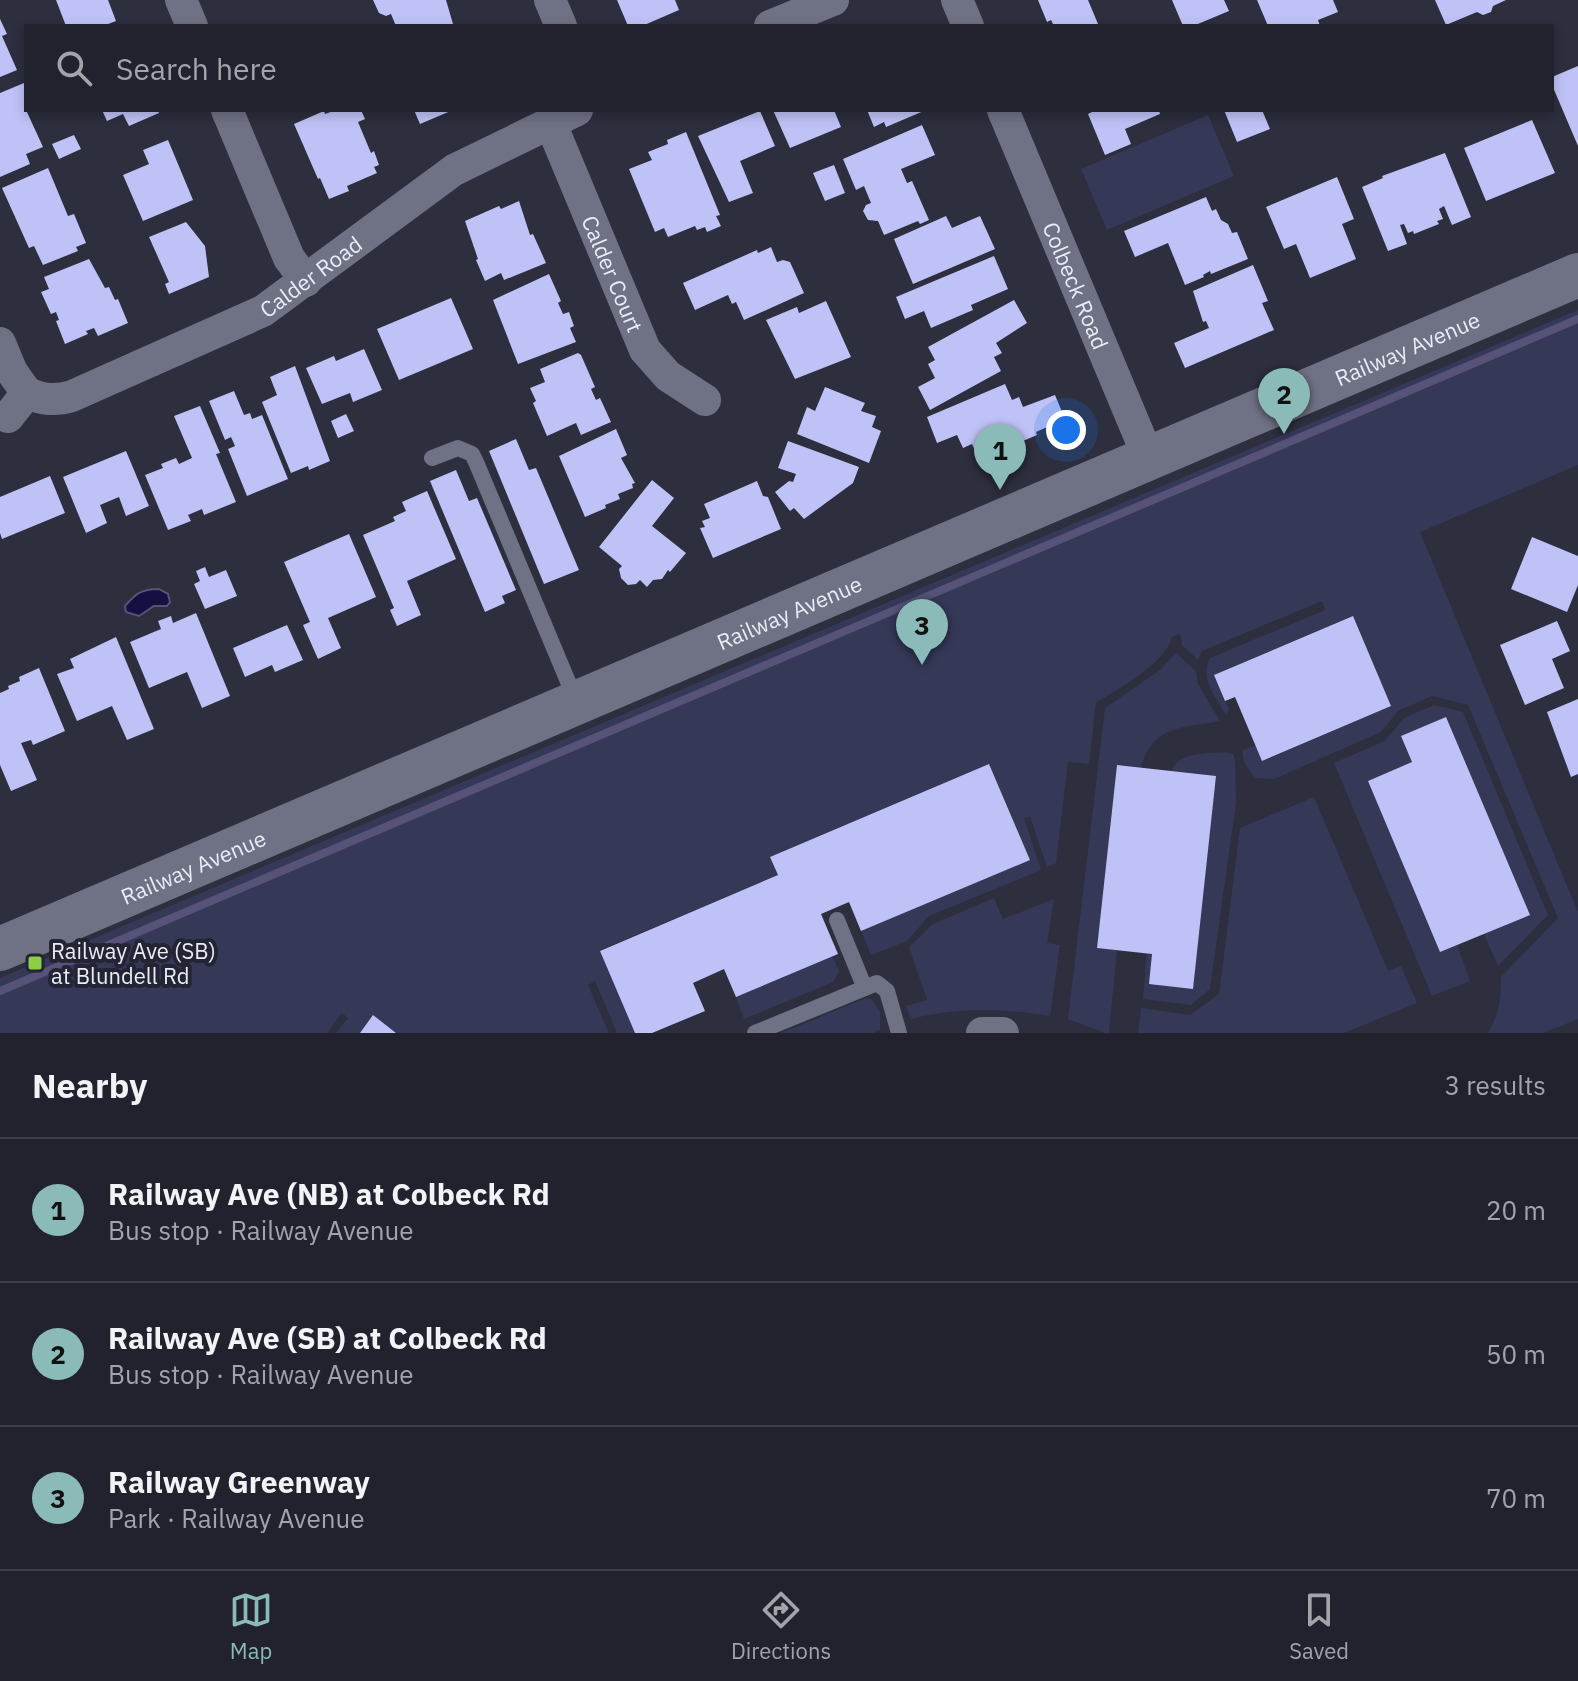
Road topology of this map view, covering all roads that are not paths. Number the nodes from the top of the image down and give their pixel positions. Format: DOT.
graph roads {
  1 [pos="181,0"];
  2 [pos="550,0"];
  3 [pos="833,0"];
  4 [pos="957,0"];
  5 [pos="191,24"];
  6 [pos="560,24"];
  7 [pos="775,24"];
  8 [pos="967,24"];
  9 [pos="228,112"];
  10 [pos="1004,112"];
  11 [pos="564,117"];
  12 [pos="1578,275"];
  13 [pos="306,281"];
  14 [pos="0,343"];
  15 [pos="705,400"];
  16 [pos="432,458"];
  17 [pos="1149,459"];
  18 [pos="577,705"];
  19 [pos="837,920"];
  20 [pos="0,949"];
  21 [pos="864,986"];
  22 [pos="755,1033"];
  23 [pos="899,1033"];
  24 [pos="982,1033"];
  25 [pos="1003,1033"];
  1 -- 5 [label="street"];
  2 -- 6 [label="street"];
  3 -- 7 [label="street"];
  4 -- 8 [label="street"];
  9 -- 13 [label="street"];
  10 -- 17 [label="street, Colbeck Road"];
  11 -- 13 [label="street, Calder Road"];
  11 -- 15 [label="street, Calder Court"];
  12 -- 17 [label="main road, Railway Avenue"];
  13 -- 14 [label="street, Calder Road"];
  16 -- 18 [label="lane"];
  17 -- 18 [label="main road, Railway Avenue"];
  18 -- 20 [label="main road, Railway Avenue"];
  19 -- 21 [label="lane"];
  21 -- 22 [label="lane"];
  21 -- 23 [label="lane"];
  24 -- 25 [label="street"];
}
